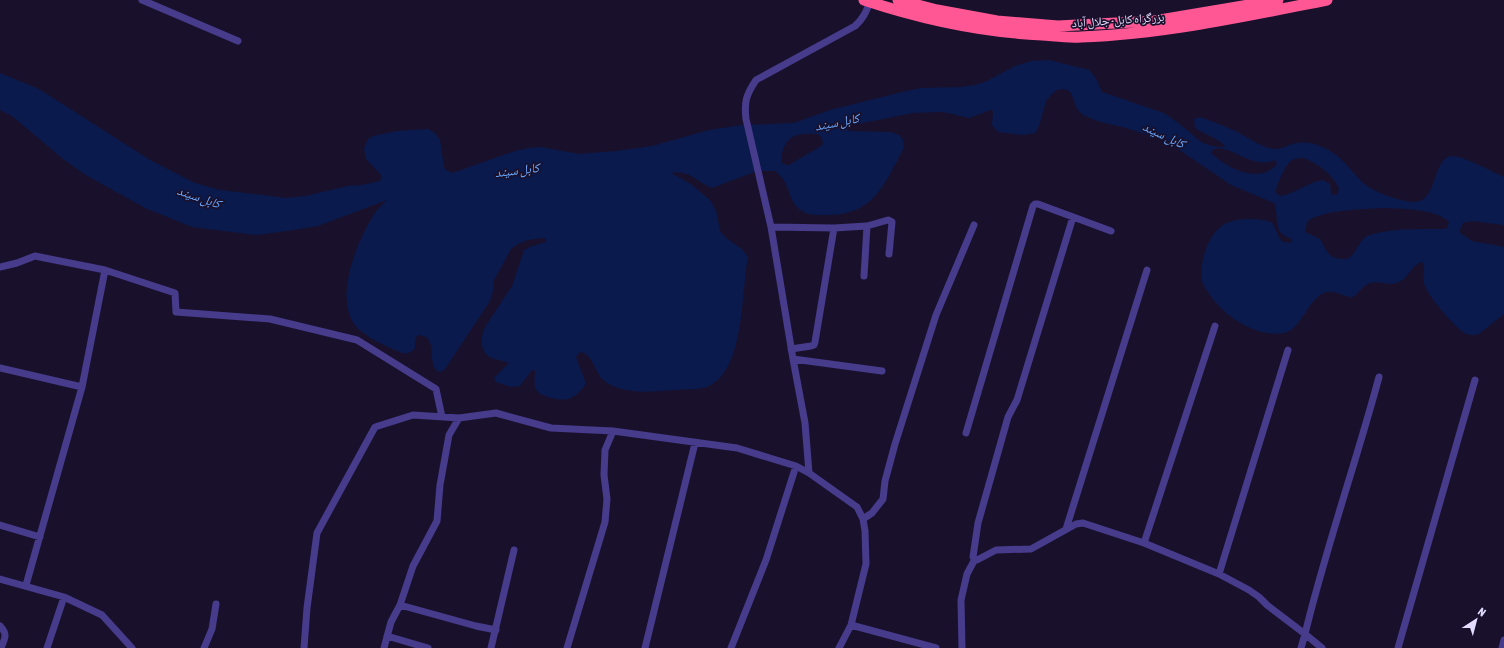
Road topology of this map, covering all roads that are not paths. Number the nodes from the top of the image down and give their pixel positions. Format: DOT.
graph roads {
  1 [pos="142,0"];
  2 [pos="898,0"];
  3 [pos="1278,0"];
  4 [pos="1327,0"];
  5 [pos="867,1"];
  6 [pos="1154,26"];
  7 [pos="238,41"];
  8 [pos="1073,217"];
  9 [pos="974,225"];
  10 [pos="867,226"];
  11 [pos="771,227"];
  12 [pos="834,228"];
  13 [pos="1111,231"];
  14 [pos="889,254"];
  15 [pos="0,267"];
  16 [pos="105,270"];
  17 [pos="1147,270"];
  18 [pos="864,276"];
  19 [pos="1215,326"];
  20 [pos="791,348"];
  21 [pos="1288,350"];
  22 [pos="793,360"];
  23 [pos="0,368"];
  24 [pos="882,371"];
  25 [pos="1379,377"];
  26 [pos="1475,380"];
  27 [pos="82,387"];
  28 [pos="442,417"];
  29 [pos="459,418"];
  30 [pos="613,431"];
  31 [pos="966,433"];
  32 [pos="695,443"];
  33 [pos="796,466"];
  34 [pos="809,473"];
  35 [pos="862,519"];
  36 [pos="0,525"];
  37 [pos="1066,529"];
  38 [pos="40,537"];
  39 [pos="1144,544"];
  40 [pos="514,550"];
  41 [pos="975,560"];
  42 [pos="1219,574"];
  43 [pos="0,579"];
  44 [pos="26,585"];
  45 [pos="64,597"];
  46 [pos="216,604"];
  47 [pos="400,605"];
  48 [pos="851,625"];
  49 [pos="0,626"];
  50 [pos="496,630"];
  51 [pos="1305,634"];
  52 [pos="387,636"];
  53 [pos="1504,640"];
  54 [pos="127,647"];
  55 [pos="1,648"];
  56 [pos="47,648"];
  57 [pos="204,648"];
  58 [pos="304,648"];
  59 [pos="384,648"];
  60 [pos="428,648"];
  61 [pos="491,648"];
  62 [pos="568,648"];
  63 [pos="645,648"];
  64 [pos="731,648"];
  65 [pos="839,648"];
  66 [pos="936,648"];
  67 [pos="962,648"];
  68 [pos="1301,648"];
  69 [pos="1322,648"];
  70 [pos="1398,648"];
  71 [pos="1502,648"];
  1 -- 7 [label="street"];
  2 -- 6 [label="highway, بزرگراه کابل- جلال آباد"];
  3 -- 6 [label="highway, بزرگراه کابل- جلال آباد"];
  4 -- 6 [label="highway, بزرگراه کابل- جلال آباد"];
  5 -- 6 [label="highway, بزرگراه کابل- جلال آباد"];
  5 -- 11 [label="street"];
  8 -- 13 [label="street"];
  8 -- 31 [label="street"];
  8 -- 41 [label="street"];
  9 -- 35 [label="street"];
  10 -- 12 [label="street"];
  10 -- 14 [label="street"];
  10 -- 18 [label="street"];
  11 -- 12 [label="street"];
  11 -- 20 [label="street"];
  12 -- 20 [label="street"];
  15 -- 16 [label="street"];
  16 -- 27 [label="street"];
  16 -- 28 [label="street"];
  17 -- 37 [label="street"];
  19 -- 39 [label="street"];
  20 -- 22 [label="street"];
  21 -- 42 [label="street"];
  22 -- 24 [label="street"];
  22 -- 34 [label="street"];
  23 -- 27 [label="street"];
  25 -- 51 [label="street"];
  26 -- 70 [label="street"];
  27 -- 38 [label="street"];
  28 -- 29 [label="street"];
  28 -- 58 [label="street"];
  29 -- 30 [label="street"];
  29 -- 47 [label="street"];
  30 -- 32 [label="street"];
  30 -- 62 [label="street"];
  32 -- 33 [label="street"];
  32 -- 63 [label="street"];
  33 -- 34 [label="street"];
  33 -- 64 [label="street"];
  34 -- 35 [label="street"];
  35 -- 48 [label="street"];
  36 -- 38 [label="street"];
  37 -- 39 [label="street"];
  37 -- 41 [label="street"];
  38 -- 44 [label="street"];
  39 -- 42 [label="street"];
  40 -- 50 [label="street"];
  41 -- 67 [label="street"];
  42 -- 51 [label="street"];
  43 -- 44 [label="street"];
  44 -- 45 [label="street"];
  45 -- 54 [label="street"];
  45 -- 56 [label="street"];
  46 -- 57 [label="street"];
  47 -- 50 [label="street"];
  47 -- 52 [label="street"];
  48 -- 65 [label="street"];
  48 -- 66 [label="street"];
  49 -- 55 [label="street"];
  50 -- 61 [label="street"];
  51 -- 68 [label="street"];
  51 -- 69 [label="street"];
  52 -- 59 [label="street"];
  52 -- 60 [label="street"];
  53 -- 71 [label="street"];
}
